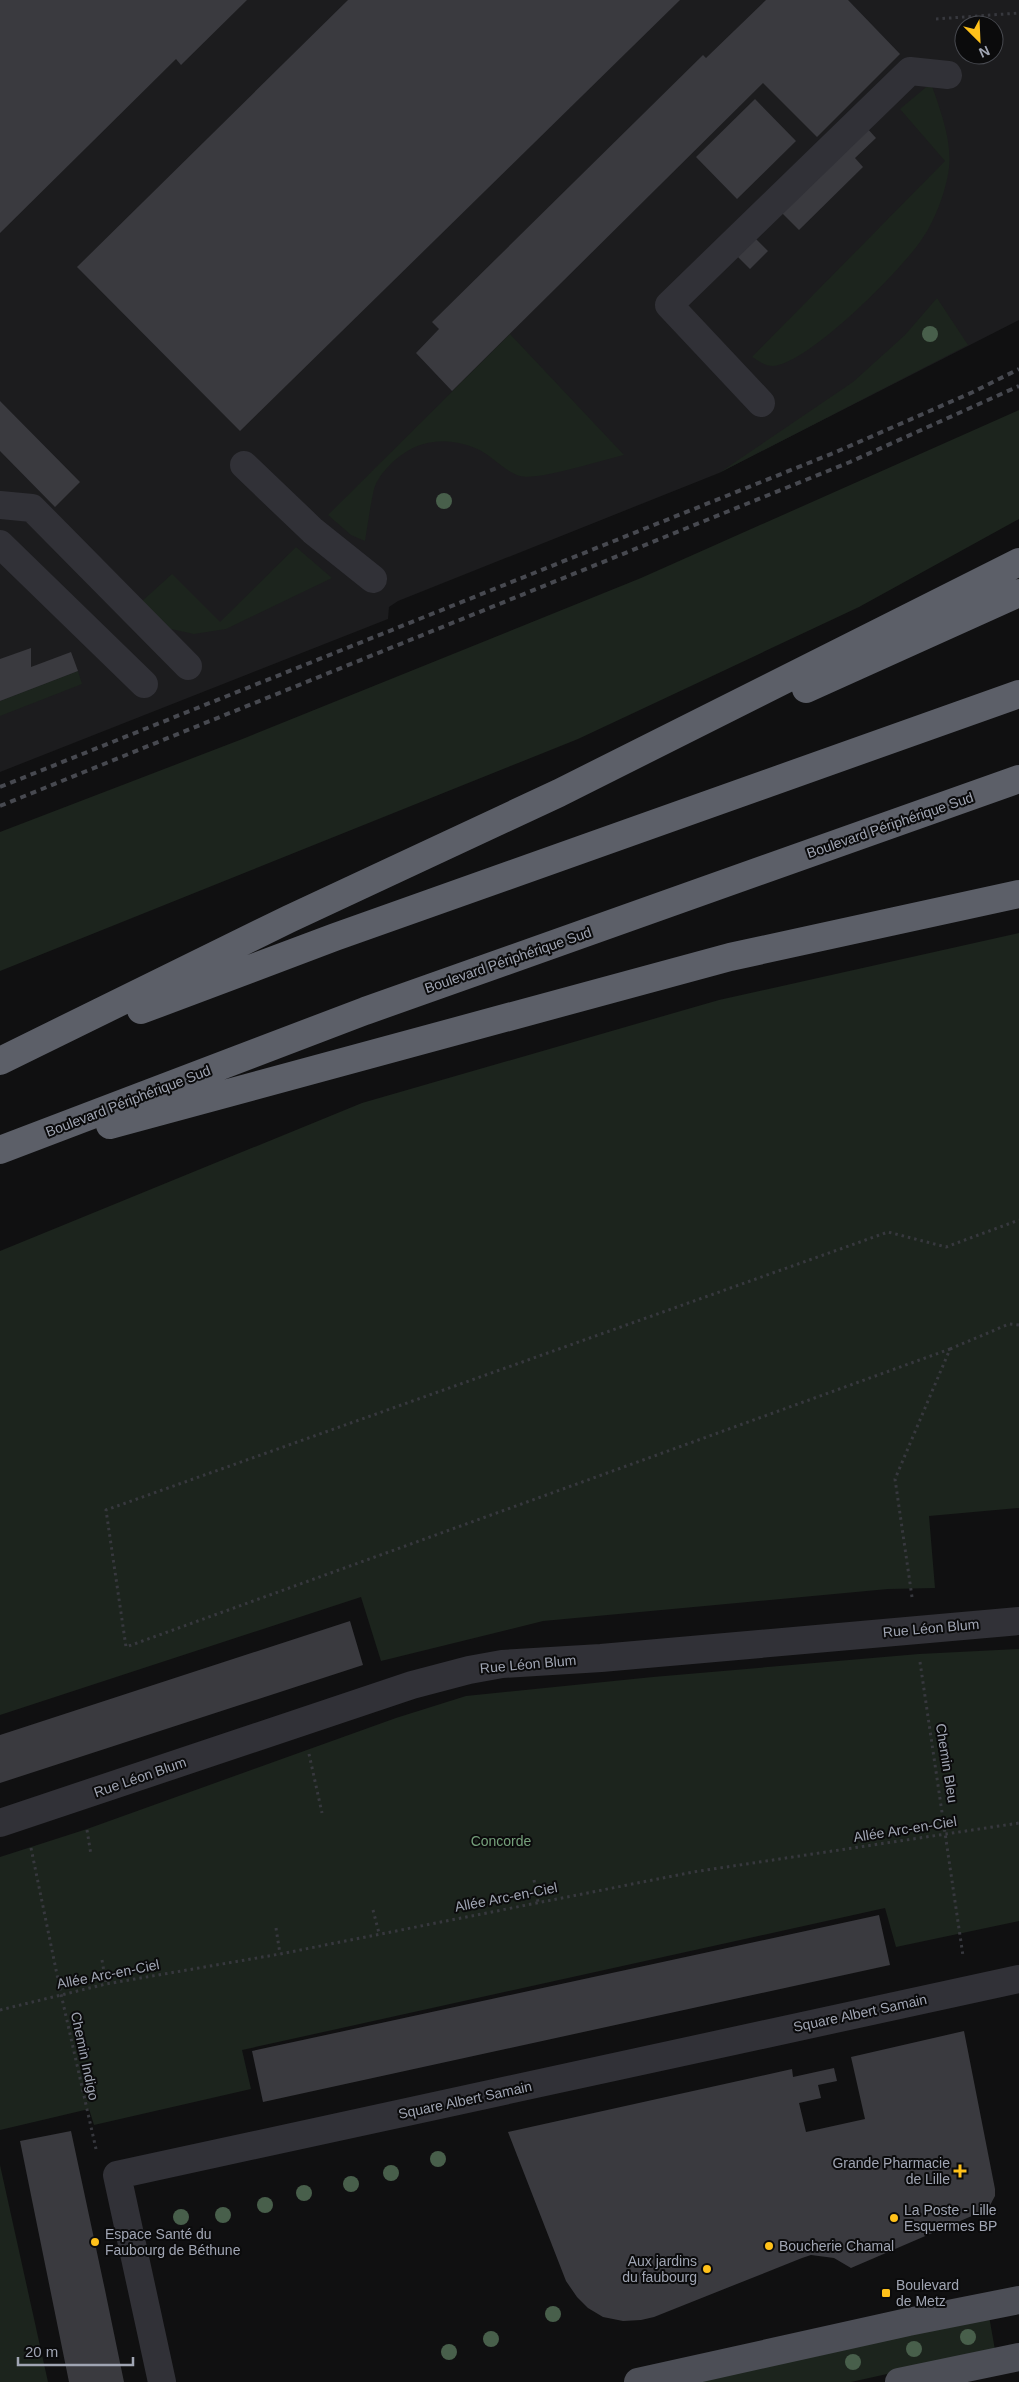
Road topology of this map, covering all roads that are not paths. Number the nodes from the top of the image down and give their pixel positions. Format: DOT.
graph roads {
  1 [pos="948,75"];
  2 [pos="762,403"];
  3 [pos="244,465"];
  4 [pos="0,504"];
  5 [pos="0,544"];
  6 [pos="1019,562"];
  7 [pos="373,579"];
  8 [pos="1019,593"];
  9 [pos="188,666"];
  10 [pos="144,684"];
  11 [pos="1019,694"];
  12 [pos="1019,779"];
  13 [pos="558,793"];
  14 [pos="1019,894"];
  15 [pos="0,1062"];
  16 [pos="0,1150"];
  17 [pos="0,1155"];
  18 [pos="1019,1621"];
  19 [pos="1019,1632"];
  20 [pos="12,1819"];
  21 [pos="1019,1979"];
  22 [pos="1019,2300"];
  23 [pos="1019,2357"];
  24 [pos="162,2382"];
  25 [pos="638,2382"];
  26 [pos="898,2382"];
  1 -- 2 [label="street"];
  3 -- 7 [label="street"];
  4 -- 9 [label="street"];
  5 -- 10 [label="street"];
  6 -- 13 [label="highway"];
  8 -- 13 [label="highway"];
  11 -- 15 [label="highway"];
  12 -- 16 [label="highway, Boulevard Périphérique Sud"];
  13 -- 15 [label="highway"];
  14 -- 17 [label="highway"];
  18 -- 19 [label="street"];
  18 -- 20 [label="street, Rue Léon Blum"];
  21 -- 24 [label="street, Square Albert Samain"];
  22 -- 25 [label="main road"];
  23 -- 26 [label="main road"];
}
